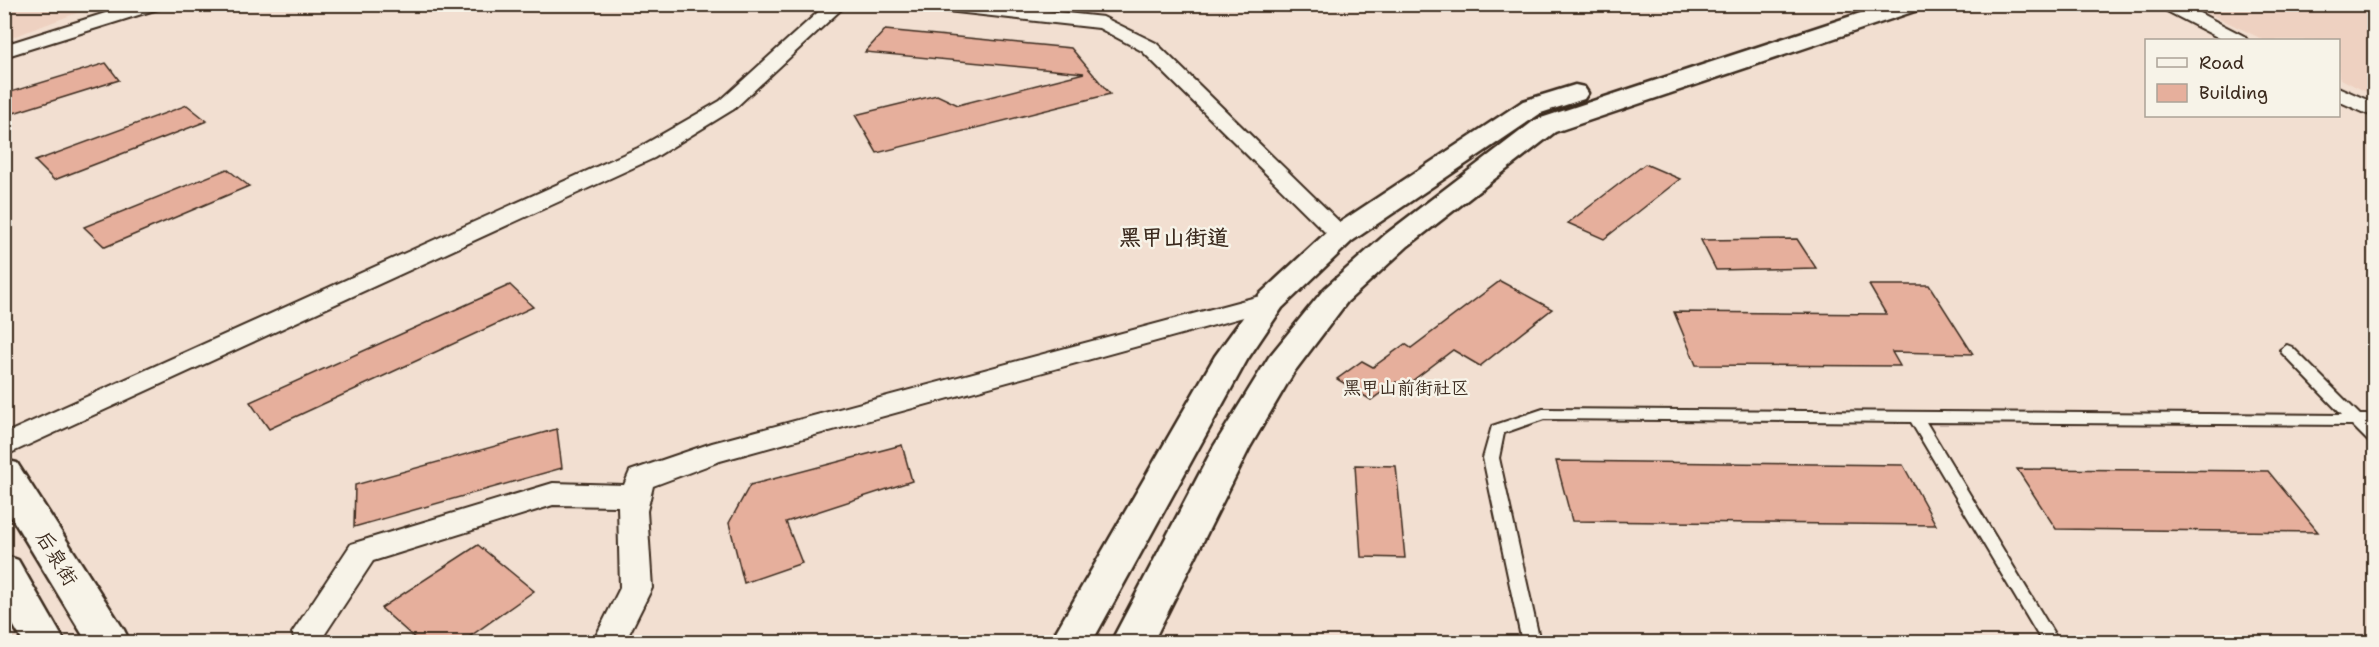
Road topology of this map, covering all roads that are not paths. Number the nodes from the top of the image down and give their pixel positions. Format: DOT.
graph roads {
  1 [pos="155,4"];
  2 [pos="838,4"];
  3 [pos="929,4"];
  4 [pos="1845,4"];
  5 [pos="1912,4"];
  6 [pos="2167,4"];
  7 [pos="2235,39"];
  8 [pos="4,51"];
  9 [pos="2340,94"];
  10 [pos="2374,111"];
  11 [pos="1341,235"];
  12 [pos="1271,301"];
  13 [pos="2287,350"];
  14 [pos="1916,417"];
  15 [pos="2358,420"];
  16 [pos="2374,420"];
  17 [pos="2374,438"];
  18 [pos="4,446"];
  19 [pos="4,473"];
  20 [pos="636,498"];
  21 [pos="4,571"];
  22 [pos="44,642"];
  23 [pos="108,642"];
  24 [pos="312,642"];
  25 [pos="609,642"];
  26 [pos="1071,642"];
  27 [pos="1132,642"];
  28 [pos="1531,642"];
  29 [pos="2051,642"];
  1 -- 8 [label="street"];
  2 -- 18 [label="street"];
  3 -- 11 [label="street"];
  4 -- 11 [label="street"];
  5 -- 27 [label="street"];
  6 -- 7 [label="street"];
  9 -- 10 [label="street"];
  11 -- 12 [label="street"];
  12 -- 20 [label="street"];
  12 -- 26 [label="street"];
  13 -- 15 [label="lane"];
  14 -- 15 [label="lane"];
  14 -- 28 [label="lane"];
  14 -- 29 [label="lane"];
  15 -- 16 [label="lane"];
  15 -- 17 [label="lane"];
  19 -- 23 [label="street, 后泉街"];
  20 -- 24 [label="street"];
  20 -- 25 [label="street"];
  21 -- 22 [label="street"];
}
